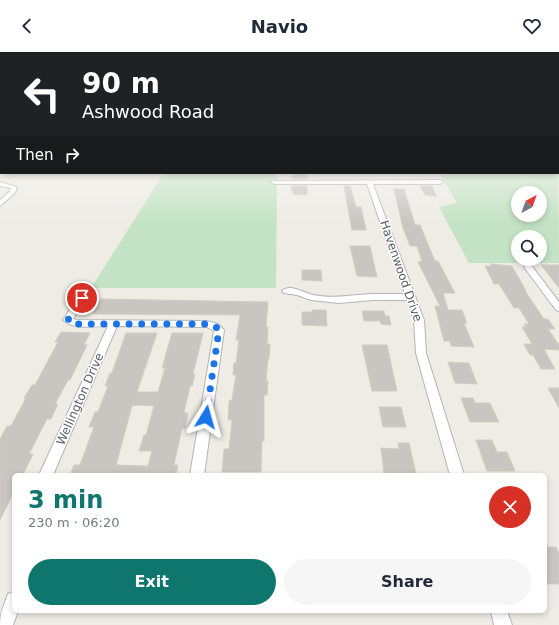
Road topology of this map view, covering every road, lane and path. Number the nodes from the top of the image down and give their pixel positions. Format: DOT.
graph roads {
  1 [pos="274,182"];
  2 [pos="440,182"];
  3 [pos="370,183"];
  4 [pos="0,184"];
  5 [pos="0,204"];
  6 [pos="528,267"];
  7 [pos="286,291"];
  8 [pos="411,297"];
  9 [pos="82,298"];
  10 [pos="559,308"];
  11 [pos="114,323"];
  12 [pos="47,473"];
  13 [pos="197,473"];
  14 [pos="456,473"];
  15 [pos="12,605"];
  16 [pos="499,613"];
  17 [pos="4,625"];
  18 [pos="503,625"];
  1 -- 3 [label="street"];
  2 -- 3 [label="street"];
  3 -- 8 [label="street, Havenwood Drive"];
  4 -- 5 [label="street"];
  6 -- 10 [label="street"];
  7 -- 8 [label="street"];
  8 -- 14 [label="street, Havenwood Drive"];
  9 -- 11 [label="street"];
  11 -- 12 [label="street, Wellington Drive"];
  11 -- 13 [label="street"];
  15 -- 17 [label="street"];
  16 -- 18 [label="street"];
}
